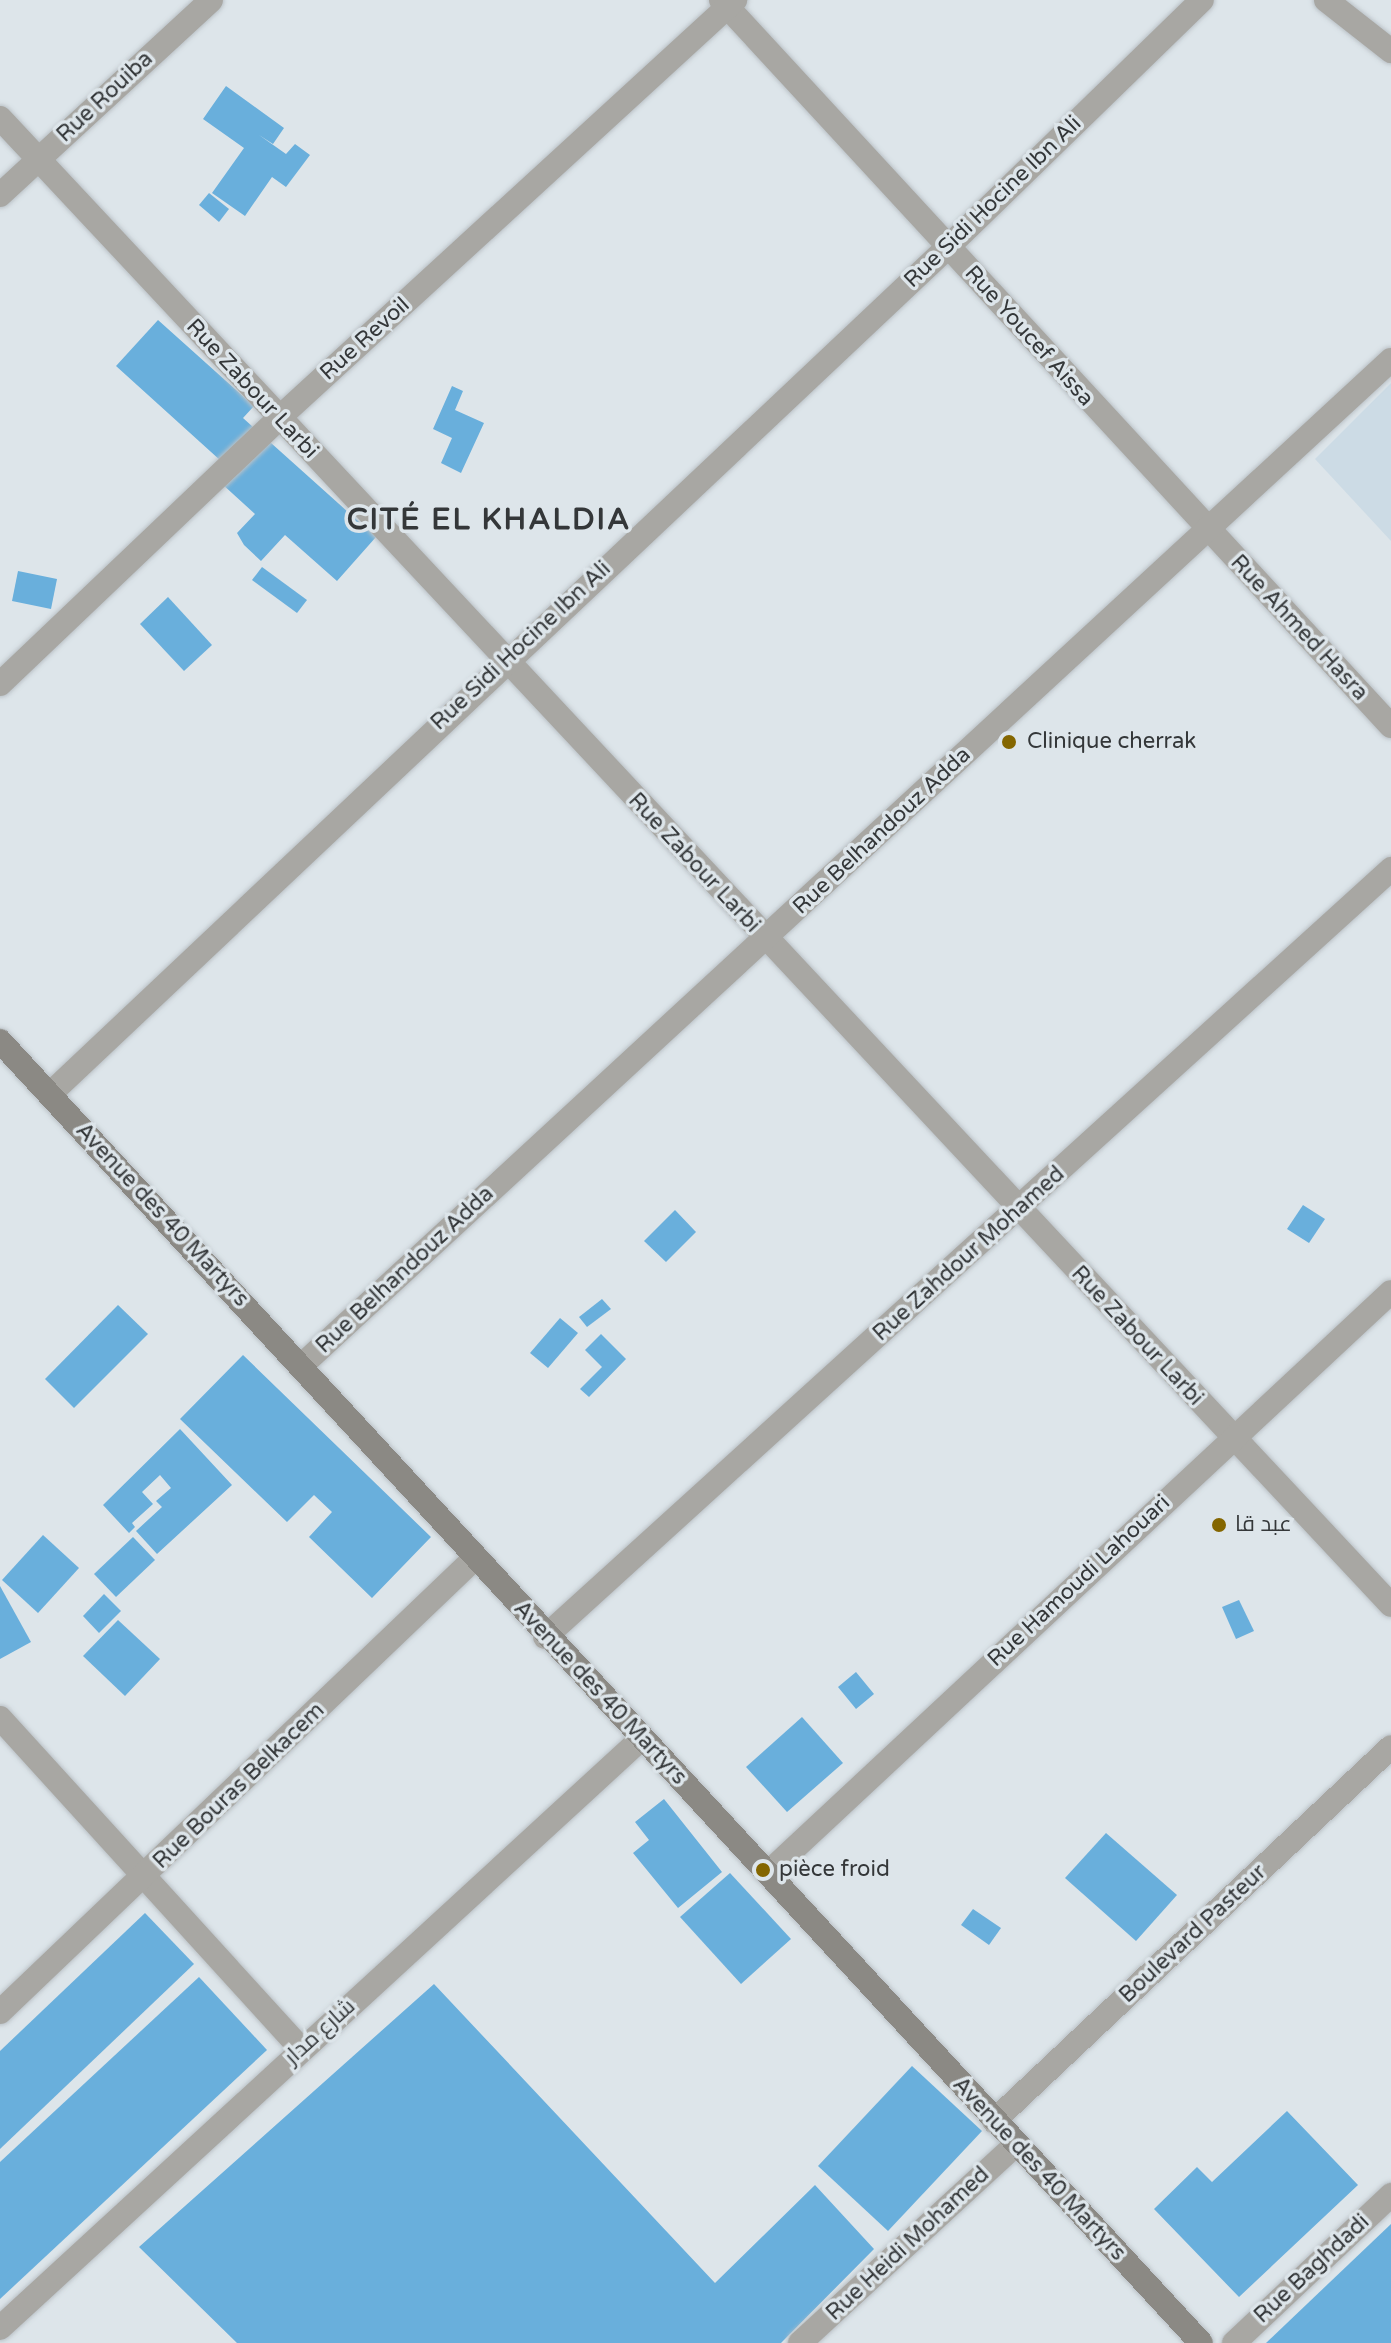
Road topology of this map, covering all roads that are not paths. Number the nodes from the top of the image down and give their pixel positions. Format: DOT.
graph roads {
  1 [pos="211,0"];
  2 [pos="1202,0"];
  3 [pos="1326,0"];
  4 [pos="728,2"];
  5 [pos="1391,51"];
  6 [pos="0,118"];
  7 [pos="38,160"];
  8 [pos="0,195"];
  9 [pos="948,247"];
  10 [pos="1391,360"];
  11 [pos="279,418"];
  12 [pos="1207,531"];
  13 [pos="505,661"];
  14 [pos="0,684"];
  15 [pos="1391,726"];
  16 [pos="1391,869"];
  17 [pos="765,938"];
  18 [pos="0,1041"];
  19 [pos="50,1094"];
  20 [pos="1018,1210"];
  21 [pos="1391,1292"];
  22 [pos="301,1366"];
  23 [pos="1233,1437"];
  24 [pos="475,1558"];
  25 [pos="1391,1605"];
  26 [pos="545,1637"];
  27 [pos="0,1718"];
  28 [pos="642,1738"];
  29 [pos="1391,1747"];
  30 [pos="769,1872"];
  31 [pos="145,1876"];
  32 [pos="0,2012"];
  33 [pos="301,2049"];
  34 [pos="994,2121"];
  35 [pos="1015,2145"];
  36 [pos="1391,2195"];
  37 [pos="0,2328"];
  38 [pos="800,2343"];
  39 [pos="1201,2343"];
  40 [pos="1234,2343"];
  1 -- 7 [label="street, Rue Rouiba"];
  2 -- 9 [label="street, Rue Sidi Hocine Ibn Ali"];
  3 -- 5 [label="street"];
  4 -- 9 [label="street, Rue Youcef Aissa"];
  4 -- 11 [label="street, Rue Revoil"];
  6 -- 7 [label="street, Rue Zabour Larbi"];
  7 -- 8 [label="street, Rue Rouiba"];
  7 -- 11 [label="street, Rue Zabour Larbi"];
  9 -- 12 [label="street, Rue Youcef Aissa"];
  9 -- 13 [label="street, Rue Sidi Hocine Ibn Ali"];
  10 -- 12 [label="street, Rue Belhandouz Adda"];
  11 -- 13 [label="street, Rue Zabour Larbi"];
  11 -- 14 [label="street, Rue Revoil"];
  12 -- 15 [label="street, Rue Ahmed Hasra"];
  12 -- 17 [label="street, Rue Belhandouz Adda"];
  13 -- 17 [label="street, Rue Zabour Larbi"];
  13 -- 19 [label="street, Rue Sidi Hocine Ibn Ali"];
  16 -- 20 [label="street, Rue Zahdour Mohamed"];
  17 -- 20 [label="street, Rue Zabour Larbi"];
  17 -- 22 [label="street, Rue Belhandouz Adda"];
  18 -- 19 [label="main road, Avenue des 40 Martyrs"];
  19 -- 22 [label="main road, Avenue des 40 Martyrs"];
  20 -- 23 [label="street, Rue Zabour Larbi"];
  20 -- 26 [label="street, Rue Zahdour Mohamed"];
  21 -- 23 [label="street, Rue Hamoudi Lahouari"];
  22 -- 24 [label="main road, Avenue des 40 Martyrs"];
  23 -- 25 [label="street, Rue Zabour Larbi"];
  23 -- 30 [label="street, Rue Hamoudi Lahouari"];
  24 -- 26 [label="main road, Avenue des 40 Martyrs"];
  24 -- 31 [label="street, Rue Bouras Belkacem"];
  26 -- 28 [label="main road, Avenue des 40 Martyrs"];
  27 -- 31 [label="street"];
  28 -- 30 [label="main road, Avenue des 40 Martyrs"];
  28 -- 33 [label="street, شارع مدار"];
  29 -- 34 [label="street, Boulevard Pasteur"];
  30 -- 34 [label="main road, Avenue des 40 Martyrs"];
  31 -- 32 [label="street, Rue Bouras Belkacem"];
  31 -- 33 [label="street"];
  33 -- 37 [label="street, شارع مدار"];
  34 -- 35 [label="main road, Avenue des 40 Martyrs"];
  35 -- 38 [label="street, Rue Heidi Mohamed"];
  35 -- 39 [label="main road, Avenue des 40 Martyrs"];
  36 -- 40 [label="street, Rue Baghdadi"];
}
